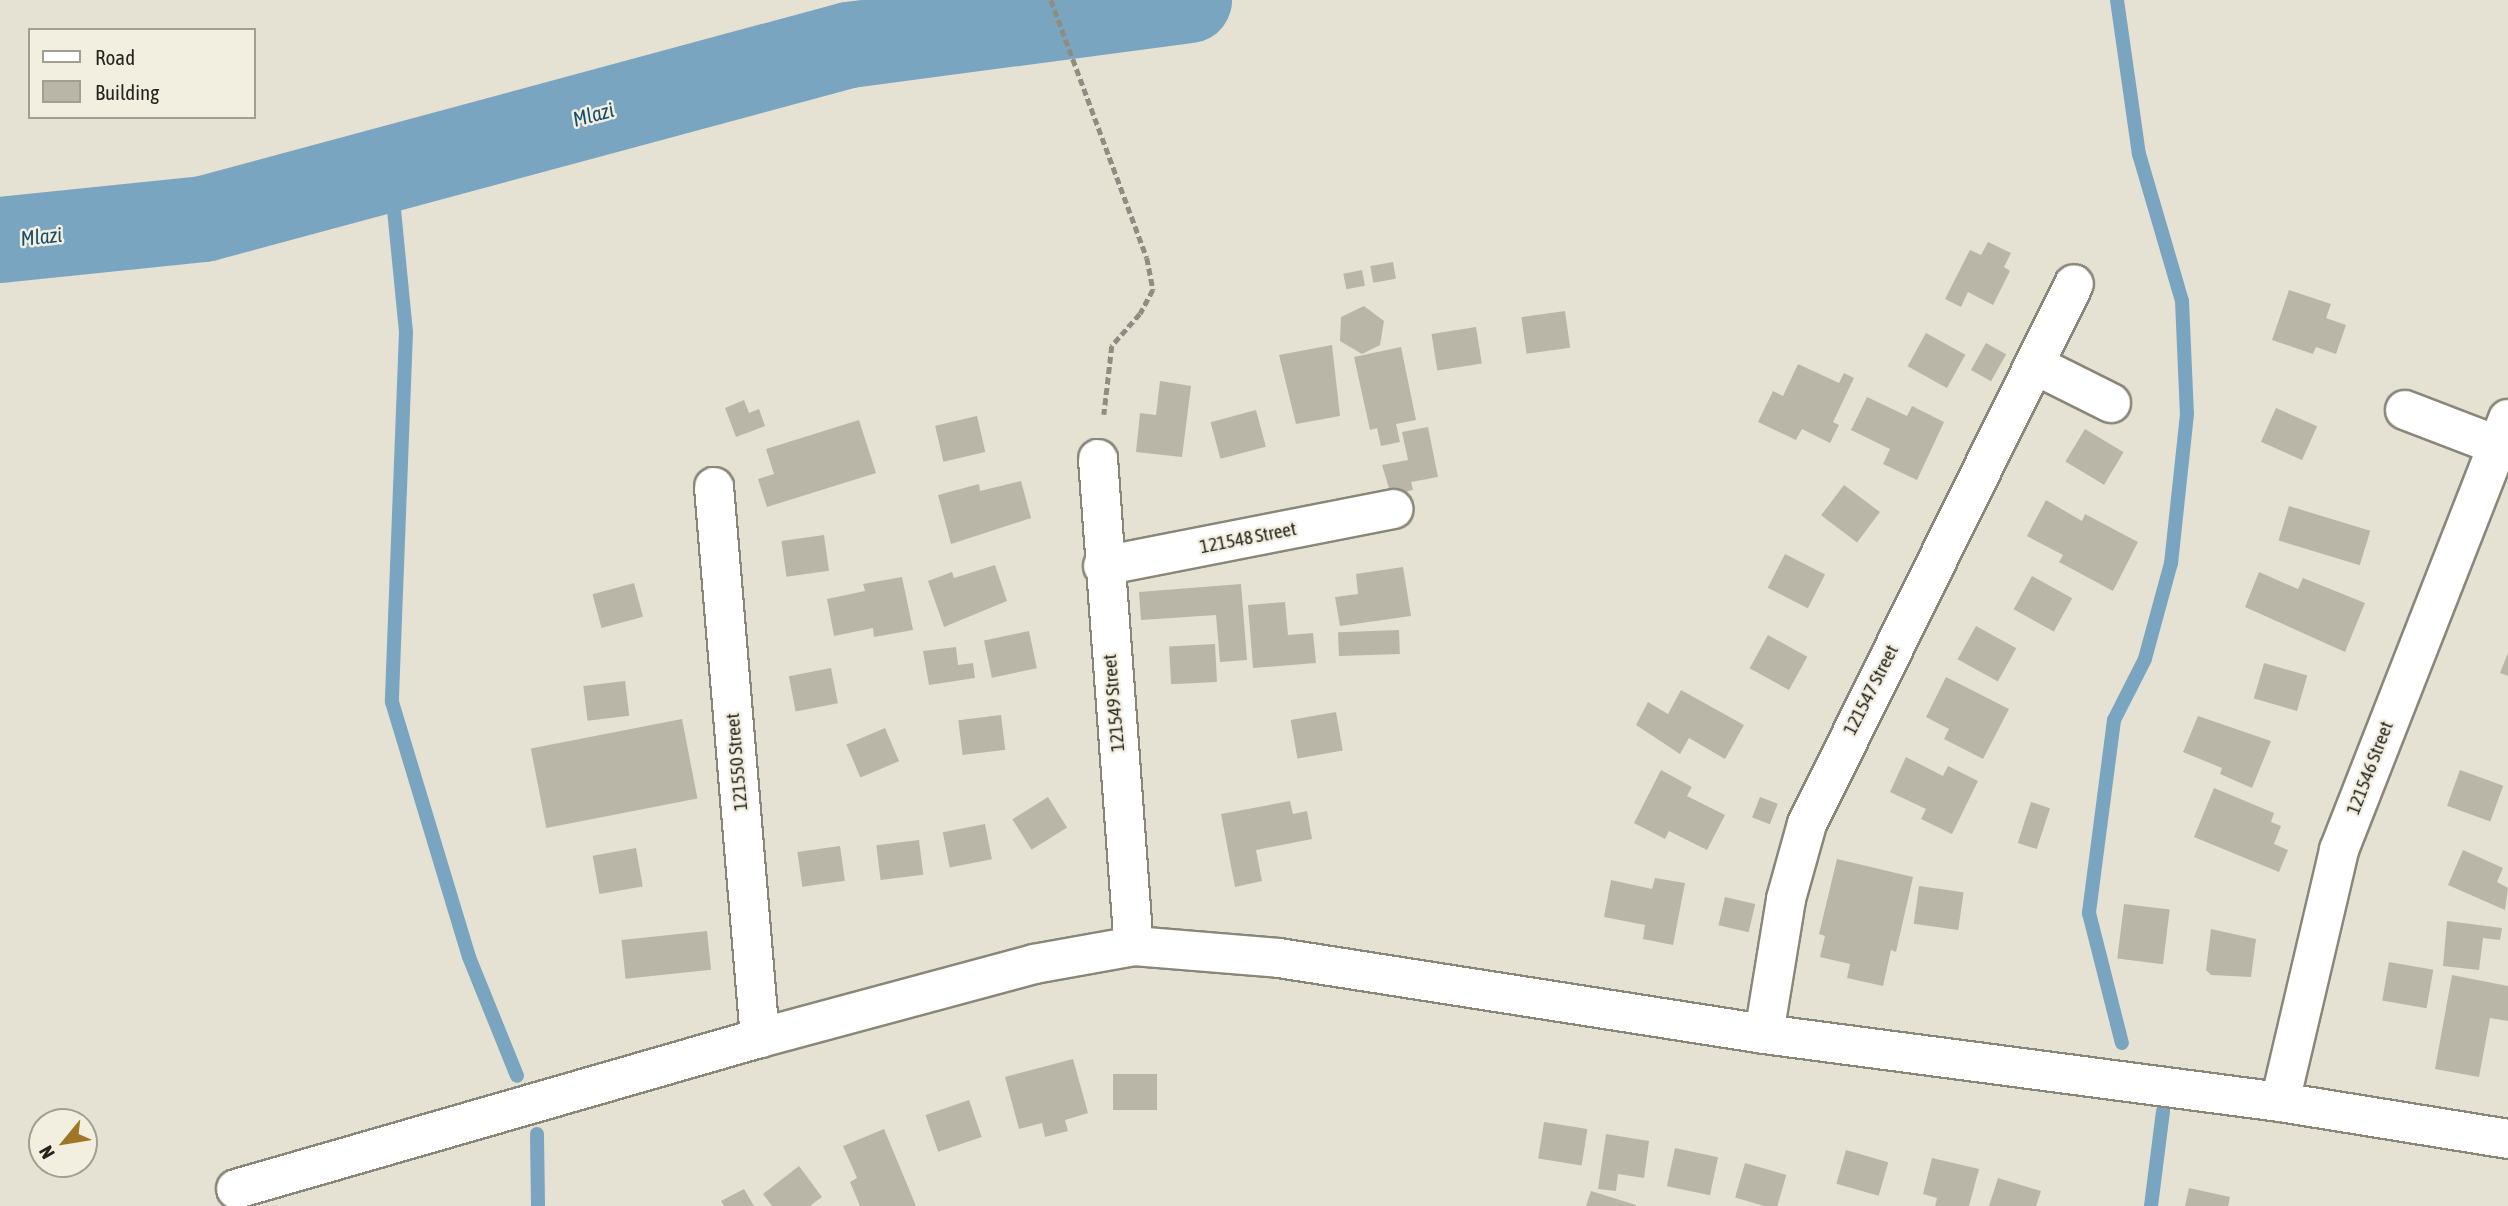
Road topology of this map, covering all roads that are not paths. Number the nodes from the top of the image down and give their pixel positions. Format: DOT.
graph roads {
  1 [pos="2074,284"];
  2 [pos="2035,365"];
  3 [pos="2111,403"];
  4 [pos="2405,410"];
  5 [pos="2502,432"];
  6 [pos="1098,459"];
  7 [pos="714,487"];
  8 [pos="1393,509"];
  9 [pos="1103,566"];
  10 [pos="1134,946"];
  11 [pos="1764,1034"];
  12 [pos="760,1038"];
  13 [pos="2280,1102"];
  14 [pos="2508,1139"];
  15 [pos="236,1189"];
  1 -- 2 [label="street, 121547 Street"];
  2 -- 3 [label="street"];
  2 -- 11 [label="street, 121547 Street"];
  4 -- 5 [label="street, 121546 Street"];
  5 -- 13 [label="street, 121546 Street"];
  6 -- 9 [label="street, 121549 Street"];
  7 -- 12 [label="street, 121550 Street"];
  8 -- 9 [label="street, 121548 Street"];
  9 -- 10 [label="street, 121549 Street"];
  10 -- 11 [label="street"];
  10 -- 12 [label="street"];
  11 -- 13 [label="street"];
  12 -- 15 [label="street"];
  13 -- 14 [label="street"];
}
